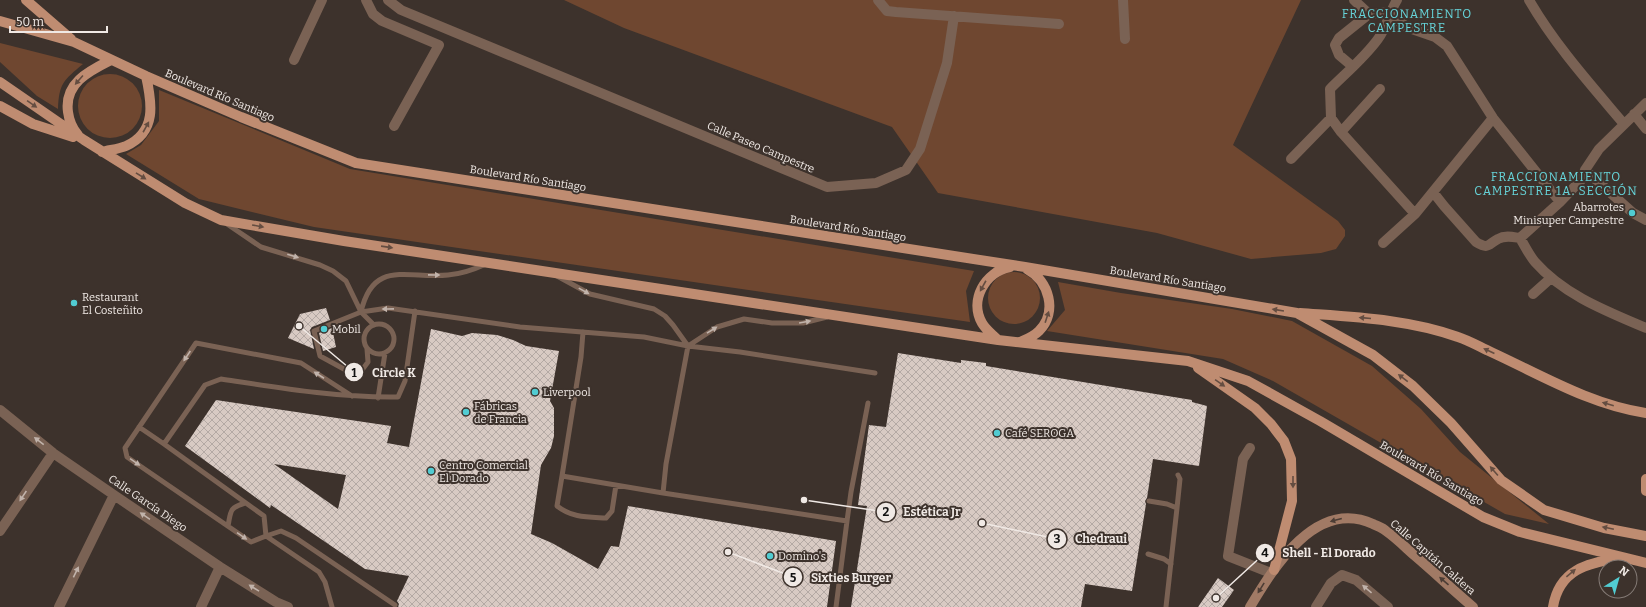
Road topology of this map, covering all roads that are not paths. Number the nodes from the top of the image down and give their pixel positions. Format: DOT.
graph roads {
  1 [pos="26,0"];
  2 [pos="322,0"];
  3 [pos="366,0"];
  4 [pos="388,0"];
  5 [pos="878,0"];
  6 [pos="1123,0"];
  7 [pos="1354,0"];
  8 [pos="1397,0"];
  9 [pos="1529,0"];
  10 [pos="1389,12"];
  11 [pos="1369,14"];
  12 [pos="954,16"];
  13 [pos="0,21"];
  14 [pos="1059,24"];
  15 [pos="1126,39"];
  16 [pos="74,42"];
  17 [pos="111,60"];
  18 [pos="294,60"];
  19 [pos="1352,66"];
  20 [pos="146,76"];
  21 [pos="0,82"];
  22 [pos="1380,89"];
  23 [pos="1646,103"];
  24 [pos="0,106"];
  25 [pos="1634,114"];
  26 [pos="1331,118"];
  27 [pos="1493,118"];
  28 [pos="1624,124"];
  29 [pos="394,126"];
  30 [pos="1646,129"];
  31 [pos="1341,132"];
  32 [pos="84,140"];
  33 [pos="102,152"];
  34 [pos="1291,159"];
  35 [pos="1585,170"];
  36 [pos="1433,192"];
  37 [pos="1560,202"];
  38 [pos="1415,214"];
  39 [pos="221,220"];
  40 [pos="1646,220"];
  41 [pos="1520,238"];
  42 [pos="1384,243"];
  43 [pos="489,263"];
  44 [pos="1014,266"];
  45 [pos="1025,267"];
  46 [pos="550,272"];
  47 [pos="1551,278"];
  48 [pos="1533,294"];
  49 [pos="361,312"];
  50 [pos="415,312"];
  51 [pos="1297,313"];
  52 [pos="837,314"];
  53 [pos="374,325"];
  54 [pos="1646,328"];
  55 [pos="583,332"];
  56 [pos="998,340"];
  57 [pos="1020,342"];
  58 [pos="688,346"];
  59 [pos="367,349"];
  60 [pos="385,353"];
  61 [pos="1188,361"];
  62 [pos="875,373"];
  63 [pos="352,396"];
  64 [pos="378,398"];
  65 [pos="868,403"];
  66 [pos="0,410"];
  67 [pos="1646,413"];
  68 [pos="139,427"];
  69 [pos="164,444"];
  70 [pos="1250,448"];
  71 [pos="53,453"];
  72 [pos="1178,475"];
  73 [pos="562,476"];
  74 [pos="1646,478"];
  75 [pos="616,485"];
  76 [pos="1646,491"];
  77 [pos="663,493"];
  78 [pos="114,495"];
  79 [pos="1150,501"];
  80 [pos="244,503"];
  81 [pos="1177,508"];
  82 [pos="847,521"];
  83 [pos="228,526"];
  84 [pos="0,531"];
  85 [pos="266,536"];
  86 [pos="1646,536"];
  87 [pos="1148,554"];
  88 [pos="1624,557"];
  89 [pos="1646,563"];
  90 [pos="1171,564"];
  91 [pos="220,567"];
  92 [pos="1272,571"];
  93 [pos="395,605"];
  94 [pos="59,607"];
  95 [pos="201,607"];
  96 [pos="288,607"];
  97 [pos="332,607"];
  98 [pos="836,607"];
  99 [pos="1166,607"];
  100 [pos="1250,607"];
  101 [pos="1316,607"];
  102 [pos="1388,607"];
  103 [pos="1473,607"];
  104 [pos="1553,607"];
  1 -- 16 [label="main road"];
  2 -- 18 [label="street"];
  3 -- 29 [label="street"];
  4 -- 12 [label="street, Calle Paseo Campestre"];
  5 -- 12 [label="street"];
  6 -- 15 [label="street"];
  7 -- 11 [label="street"];
  8 -- 10 [label="street"];
  9 -- 28 [label="street"];
  10 -- 11 [label="street"];
  10 -- 19 [label="street"];
  10 -- 27 [label="street"];
  11 -- 19 [label="street"];
  12 -- 14 [label="street"];
  13 -- 16 [label="main road, Boulevard Río Santiago"];
  16 -- 17 [label="main road, Boulevard Río Santiago"];
  17 -- 20 [label="main road, Boulevard Río Santiago"];
  17 -- 32 [label="main road, one-way"];
  19 -- 26 [label="street"];
  33 -- 20 [label="main road, one-way"];
  20 -- 44 [label="main road, Boulevard Río Santiago"];
  21 -- 32 [label="main road, Boulevard Río Santiago, one-way"];
  22 -- 31 [label="street"];
  23 -- 25 [label="street"];
  24 -- 32 [label="main road"];
  25 -- 28 [label="street"];
  25 -- 30 [label="street"];
  26 -- 31 [label="street"];
  26 -- 34 [label="street"];
  27 -- 36 [label="street"];
  27 -- 37 [label="street"];
  28 -- 35 [label="street"];
  31 -- 38 [label="street"];
  32 -- 33 [label="main road, Boulevard Río Santiago"];
  33 -- 39 [label="main road, Boulevard Río Santiago, one-way"];
  35 -- 37 [label="street"];
  35 -- 40 [label="street"];
  36 -- 38 [label="street"];
  36 -- 41 [label="street"];
  37 -- 41 [label="street"];
  38 -- 42 [label="street"];
  39 -- 43 [label="main road, Boulevard Río Santiago, one-way"];
  39 -- 49 [label="lane, one-way"];
  41 -- 47 [label="street"];
  43 -- 46 [label="main road, Boulevard Río Santiago"];
  49 -- 43 [label="lane, one-way"];
  44 -- 45 [label="main road, Boulevard Río Santiago"];
  44 -- 56 [label="main road, one-way"];
  51 -- 45 [label="main road, Boulevard Río Santiago, one-way"];
  57 -- 45 [label="main road, one-way"];
  46 -- 52 [label="main road, Boulevard Río Santiago"];
  46 -- 58 [label="lane, one-way"];
  47 -- 48 [label="street"];
  47 -- 54 [label="street"];
  50 -- 49 [label="lane, one-way"];
  49 -- 53 [label="lane"];
  49 -- 59 [label="lane"];
  50 -- 55 [label="lane"];
  50 -- 64 [label="lane"];
  67 -- 51 [label="main road, one-way"];
  86 -- 51 [label="main road, Boulevard Río Santiago, one-way"];
  52 -- 56 [label="main road, Boulevard Río Santiago"];
  58 -- 52 [label="lane, one-way"];
  53 -- 59 [label="lane"];
  53 -- 60 [label="lane"];
  55 -- 58 [label="lane"];
  55 -- 73 [label="lane"];
  56 -- 57 [label="main road, Boulevard Río Santiago"];
  57 -- 61 [label="main road, Boulevard Río Santiago"];
  58 -- 62 [label="lane"];
  58 -- 77 [label="lane"];
  59 -- 60 [label="lane"];
  60 -- 64 [label="lane"];
  61 -- 88 [label="main road, Boulevard Río Santiago"];
  61 -- 92 [label="main road, one-way"];
  63 -- 64 [label="lane"];
  63 -- 68 [label="lane, one-way"];
  63 -- 69 [label="lane"];
  65 -- 82 [label="lane"];
  71 -- 66 [label="street, Calle García Diego, one-way"];
  68 -- 69 [label="lane"];
  68 -- 83 [label="lane, one-way"];
  69 -- 80 [label="lane"];
  70 -- 92 [label="street"];
  71 -- 78 [label="street, Calle García Diego"];
  71 -- 84 [label="street, one-way"];
  72 -- 81 [label="lane"];
  73 -- 75 [label="lane"];
  73 -- 75 [label="lane"];
  74 -- 76 [label="main road"];
  75 -- 77 [label="lane"];
  77 -- 82 [label="lane"];
  91 -- 78 [label="street, Calle García Diego, one-way"];
  94 -- 78 [label="street, one-way"];
  79 -- 81 [label="lane"];
  80 -- 83 [label="lane"];
  80 -- 85 [label="lane"];
  81 -- 90 [label="lane"];
  82 -- 98 [label="lane"];
  83 -- 85 [label="lane, one-way"];
  85 -- 93 [label="lane"];
  85 -- 97 [label="lane"];
  87 -- 90 [label="lane"];
  88 -- 89 [label="main road, Boulevard Río Santiago"];
  104 -- 88 [label="main road, one-way"];
  90 -- 99 [label="lane"];
  91 -- 95 [label="street"];
  96 -- 91 [label="street, Calle García Diego, one-way"];
  92 -- 100 [label="main road, Calle Capitán Caldera, one-way"];
  103 -- 92 [label="main road, Calle Capitán Caldera, one-way"];
  102 -- 101 [label="street, one-way"];
}
